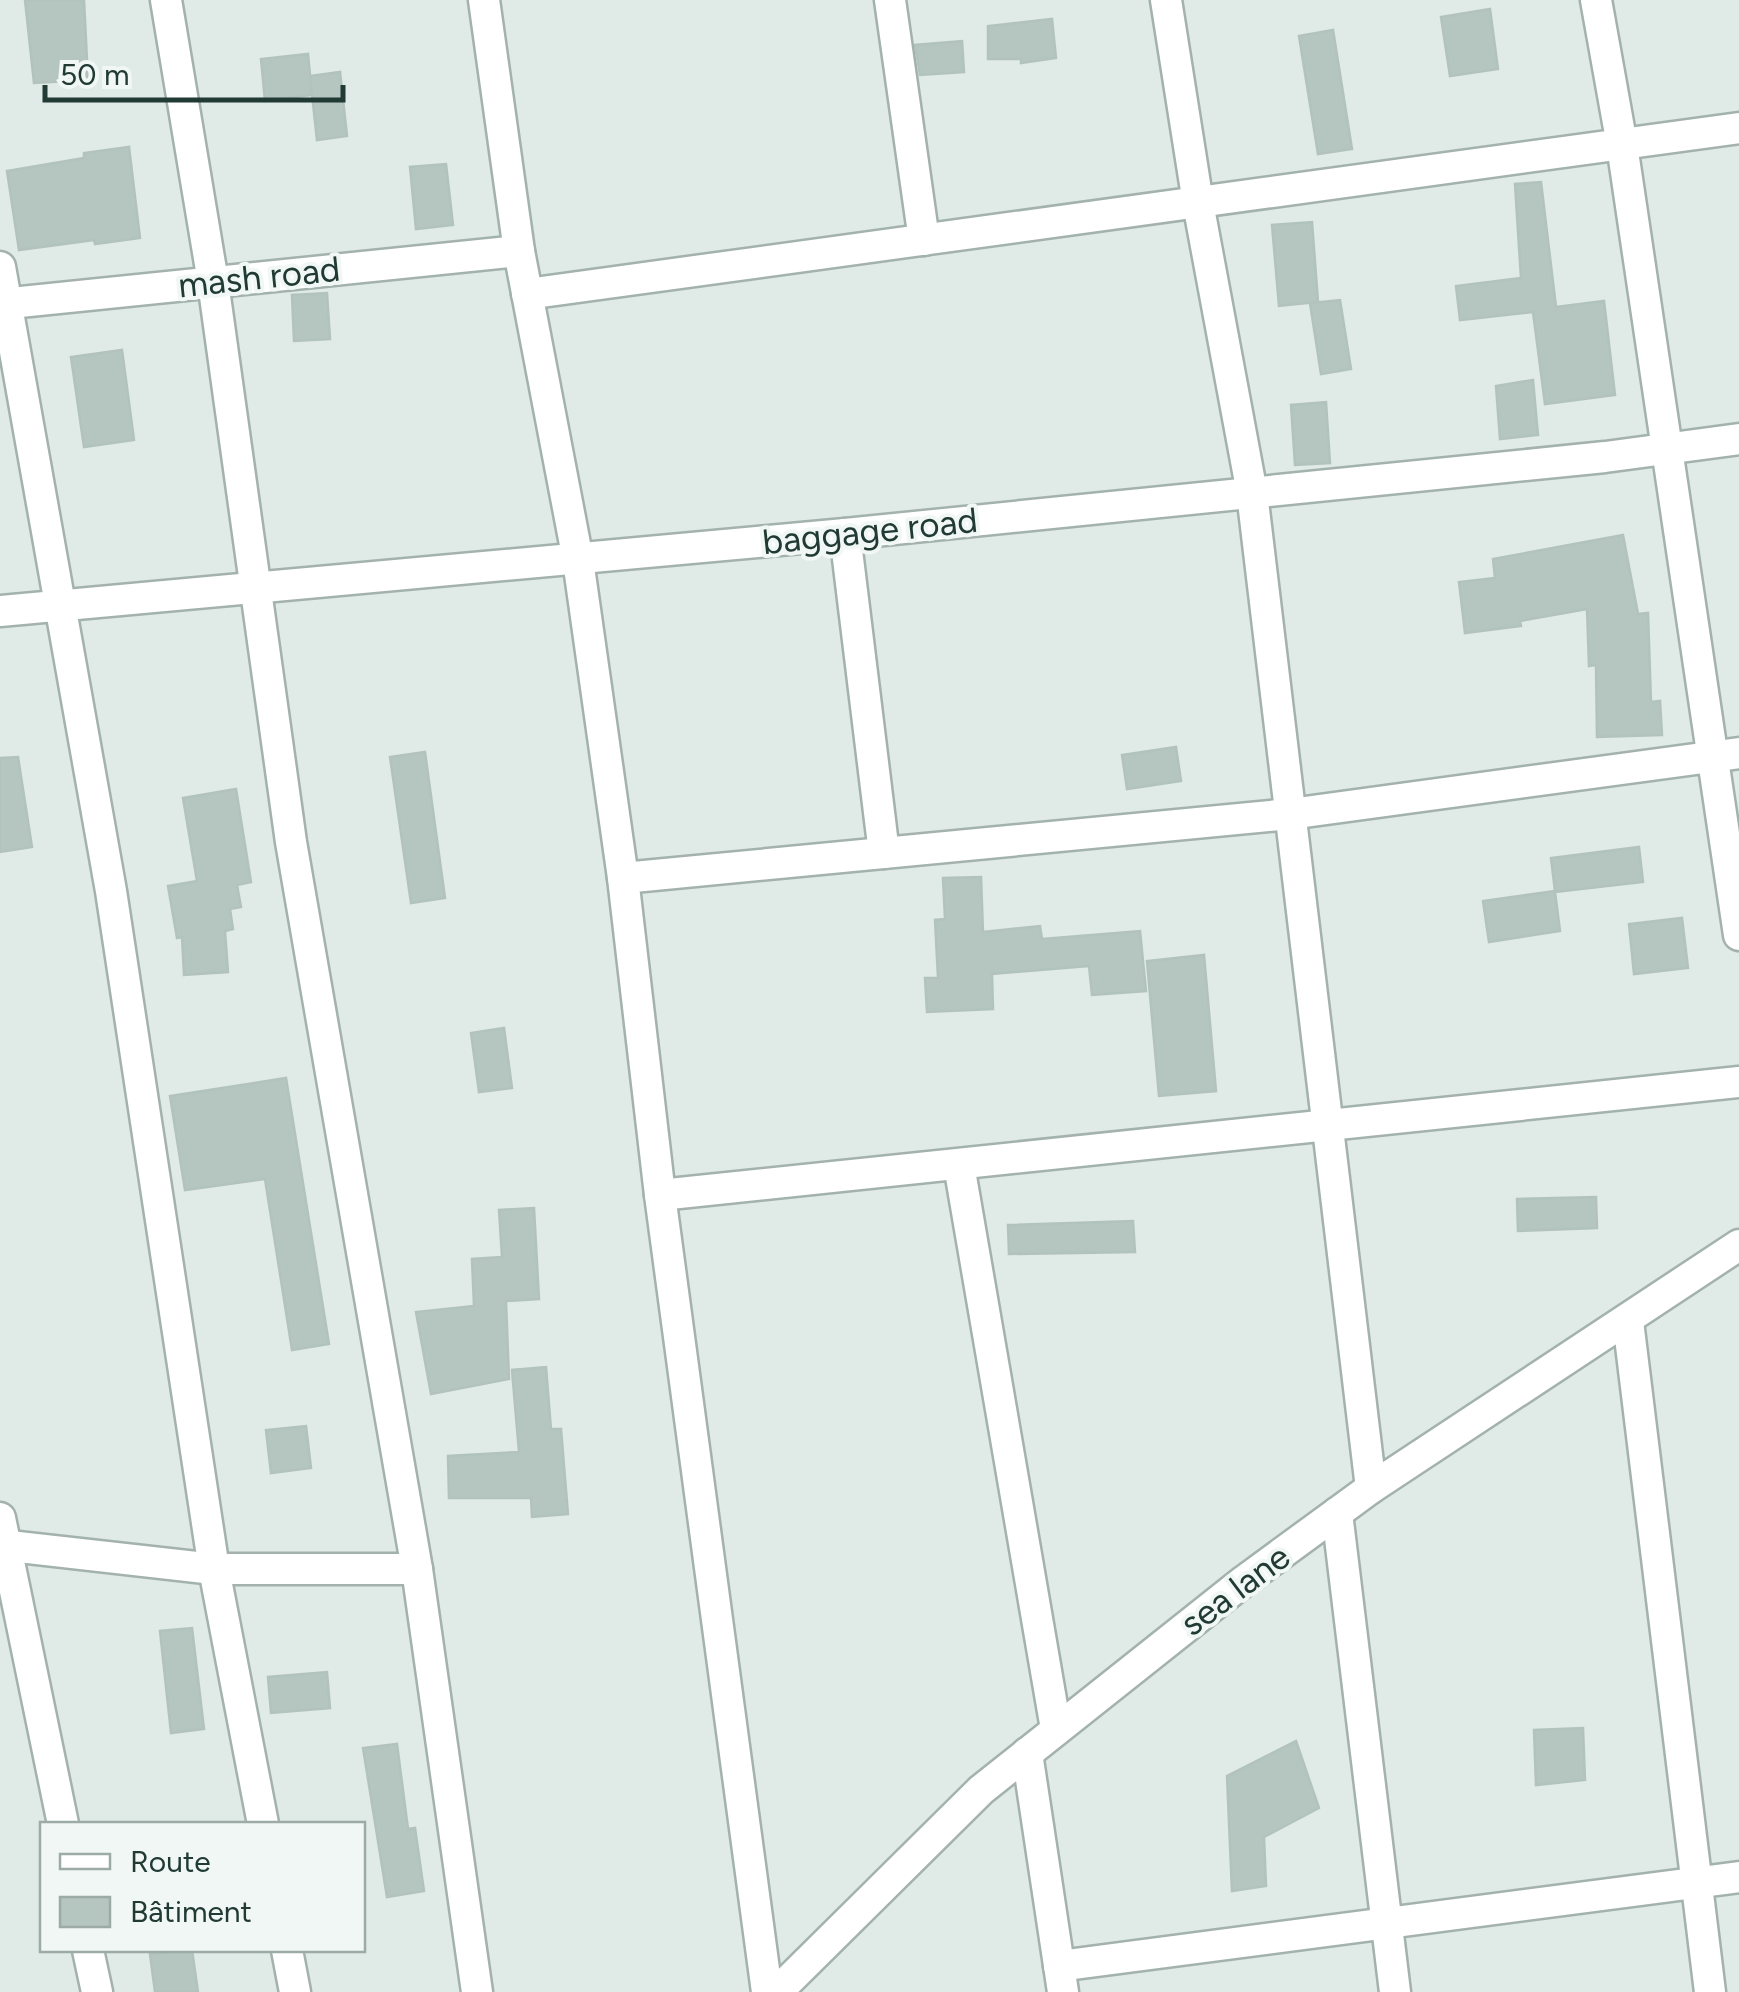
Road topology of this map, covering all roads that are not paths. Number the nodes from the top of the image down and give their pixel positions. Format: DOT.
graph roads {
  1 [pos="166,0"];
  2 [pos="484,0"];
  3 [pos="890,0"];
  4 [pos="1166,0"];
  5 [pos="1596,0"];
  6 [pos="1739,128"];
  7 [pos="1622,146"];
  8 [pos="1198,203"];
  9 [pos="924,240"];
  10 [pos="519,251"];
  11 [pos="0,267"];
  12 [pos="213,282"];
  13 [pos="527,294"];
  14 [pos="3,304"];
  15 [pos="1739,439"];
  16 [pos="1667,449"];
  17 [pos="1252,493"];
  18 [pos="844,534"];
  19 [pos="578,560"];
  20 [pos="256,586"];
  21 [pos="60,606"];
  22 [pos="0,611"];
  23 [pos="1725,755"];
  24 [pos="1290,814"];
  25 [pos="884,853"];
  26 [pos="623,878"];
  27 [pos="1739,935"];
  28 [pos="1739,1082"];
  29 [pos="1326,1127"];
  30 [pos="959,1164"];
  31 [pos="660,1195"];
  32 [pos="1739,1245"];
  33 [pos="1628,1321"];
  34 [pos="1372,1488"];
  35 [pos="1337,1513"];
  36 [pos="2,1536"];
  37 [pos="214,1569"];
  38 [pos="417,1570"];
  39 [pos="1056,1729"];
  40 [pos="1027,1753"];
  41 [pos="62,1822"];
  42 [pos="263,1822"];
  43 [pos="1739,1877"];
  44 [pos="1697,1883"];
  45 [pos="1386,1924"];
  46 [pos="88,1952"];
  47 [pos="287,1952"];
  48 [pos="1061,1979"];
  49 [pos="97,1992"];
  50 [pos="295,1992"];
  51 [pos="476,1992"];
  52 [pos="768,1992"];
  53 [pos="777,1992"];
  54 [pos="1396,1992"];
  55 [pos="1710,1992"];
  1 -- 12 [label="street"];
  2 -- 10 [label="street"];
  3 -- 9 [label="street"];
  4 -- 8 [label="street"];
  5 -- 7 [label="street"];
  6 -- 7 [label="street"];
  7 -- 8 [label="street"];
  7 -- 16 [label="street"];
  8 -- 9 [label="street"];
  8 -- 17 [label="street"];
  9 -- 13 [label="street"];
  10 -- 12 [label="street, mash road"];
  10 -- 13 [label="street"];
  11 -- 14 [label="street"];
  12 -- 14 [label="street, mash road"];
  12 -- 20 [label="street"];
  13 -- 19 [label="street"];
  14 -- 21 [label="street"];
  15 -- 16 [label="street, baggage road"];
  16 -- 17 [label="street, baggage road"];
  16 -- 23 [label="street"];
  17 -- 18 [label="street, baggage road"];
  17 -- 24 [label="street"];
  18 -- 19 [label="street, baggage road"];
  18 -- 25 [label="street"];
  19 -- 20 [label="street, baggage road"];
  19 -- 26 [label="street"];
  20 -- 21 [label="street, baggage road"];
  20 -- 38 [label="street"];
  21 -- 22 [label="street, baggage road"];
  21 -- 37 [label="street"];
  23 -- 24 [label="street"];
  23 -- 27 [label="street"];
  24 -- 25 [label="street"];
  24 -- 29 [label="street"];
  25 -- 26 [label="street"];
  26 -- 31 [label="street"];
  28 -- 29 [label="street"];
  29 -- 30 [label="street"];
  29 -- 34 [label="street"];
  30 -- 31 [label="street"];
  30 -- 39 [label="street"];
  31 -- 52 [label="street"];
  32 -- 33 [label="street, sea lane"];
  33 -- 34 [label="street, sea lane"];
  33 -- 44 [label="street"];
  34 -- 35 [label="street, sea lane"];
  35 -- 39 [label="street, sea lane"];
  35 -- 45 [label="street"];
  36 -- 37 [label="street"];
  36 -- 41 [label="street"];
  37 -- 38 [label="street"];
  37 -- 42 [label="street"];
  38 -- 51 [label="street"];
  39 -- 40 [label="street, sea lane"];
  40 -- 48 [label="street"];
  40 -- 53 [label="street, sea lane"];
  43 -- 44 [label="street"];
  44 -- 45 [label="street"];
  44 -- 55 [label="street"];
  45 -- 48 [label="street"];
  45 -- 54 [label="street"];
  46 -- 49 [label="street"];
  47 -- 50 [label="street"];
}
